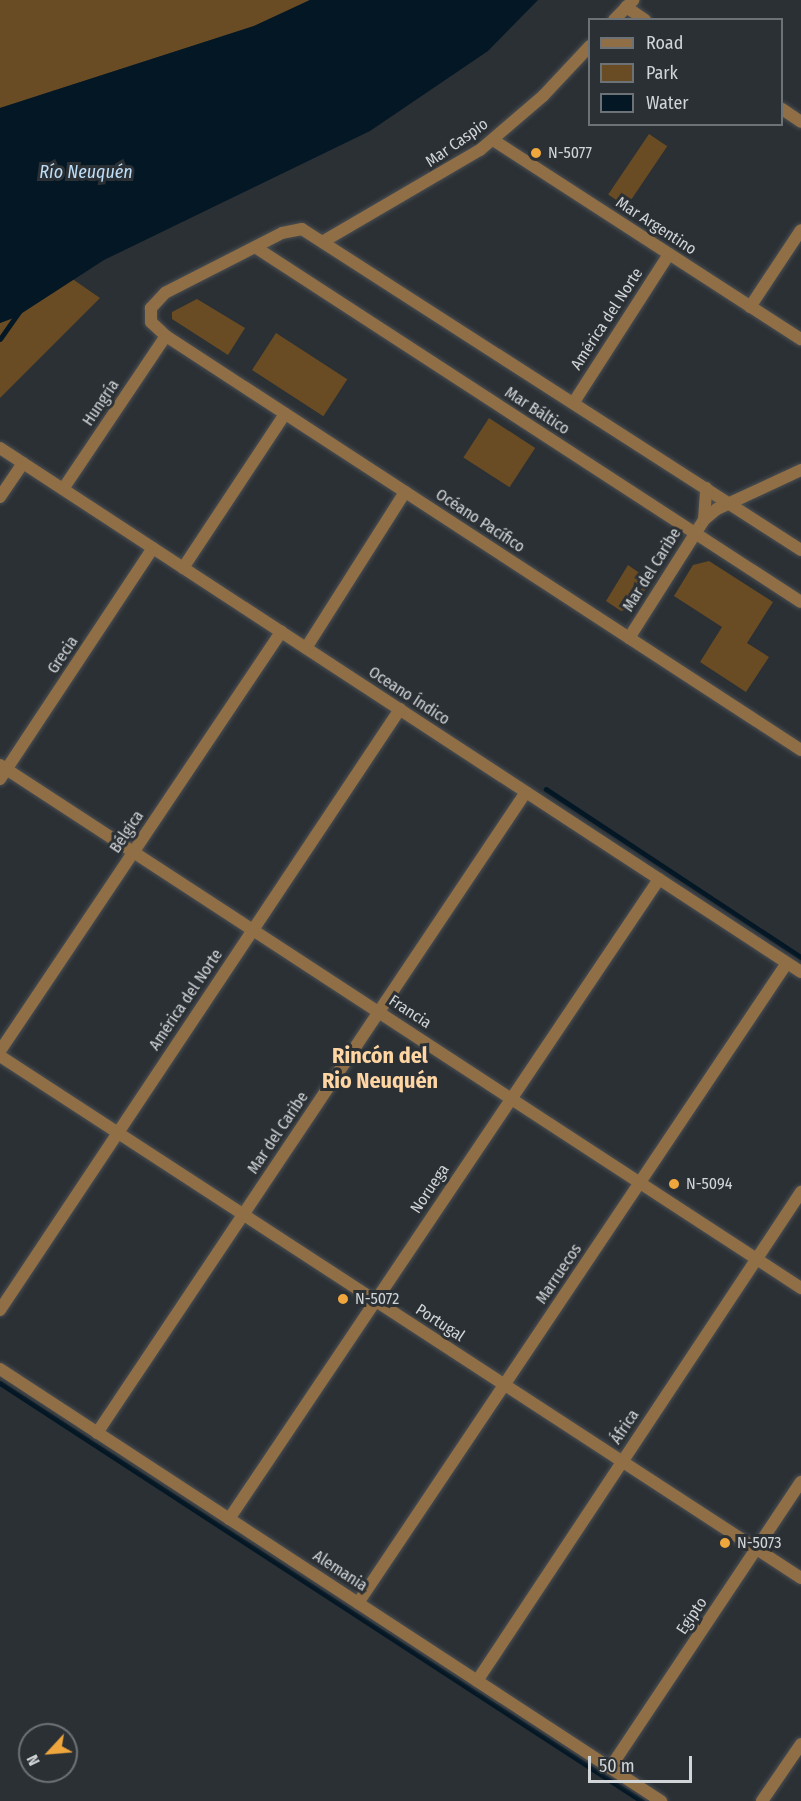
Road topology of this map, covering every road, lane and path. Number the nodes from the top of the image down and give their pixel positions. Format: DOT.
graph roads {
  1 [pos="630,4"];
  2 [pos="616,18"];
  3 [pos="643,18"];
  4 [pos="588,48"];
  5 [pos="783,110"];
  6 [pos="801,122"];
  7 [pos="493,140"];
  8 [pos="801,230"];
  9 [pos="324,241"];
  10 [pos="255,247"];
  11 [pos="669,254"];
  12 [pos="750,307"];
  13 [pos="166,336"];
  14 [pos="801,339"];
  15 [pos="574,402"];
  16 [pos="285,414"];
  17 [pos="0,448"];
  18 [pos="23,463"];
  19 [pos="801,470"];
  20 [pos="706,488"];
  21 [pos="63,489"];
  22 [pos="405,492"];
  23 [pos="0,497"];
  24 [pos="729,503"];
  25 [pos="704,520"];
  26 [pos="695,533"];
  27 [pos="153,548"];
  28 [pos="801,550"];
  29 [pos="183,568"];
  30 [pos="801,602"];
  31 [pos="281,632"];
  32 [pos="629,638"];
  33 [pos="306,648"];
  34 [pos="400,709"];
  35 [pos="801,750"];
  36 [pos="2,771"];
  37 [pos="526,792"];
  38 [pos="133,852"];
  39 [pos="659,879"];
  40 [pos="253,930"];
  41 [pos="787,963"];
  42 [pos="801,972"];
  43 [pos="379,1012"];
  44 [pos="0,1053"];
  45 [pos="511,1098"];
  46 [pos="118,1133"];
  47 [pos="640,1182"];
  48 [pos="801,1192"];
  49 [pos="243,1214"];
  50 [pos="757,1259"];
  51 [pos="801,1288"];
  52 [pos="375,1300"];
  53 [pos="0,1310"];
  54 [pos="0,1370"];
  55 [pos="504,1385"];
  56 [pos="97,1433"];
  57 [pos="622,1461"];
  58 [pos="801,1482"];
  59 [pos="229,1519"];
  60 [pos="756,1549"];
  61 [pos="801,1578"];
  62 [pos="358,1603"];
  63 [pos="477,1681"];
  64 [pos="801,1744"];
  65 [pos="610,1768"];
  66 [pos="661,1801"];
  67 [pos="762,1801"];
  1 -- 2 [label="street"];
  1 -- 3 [label="street"];
  4 -- 7 [label="street, Mar Caspio"];
  5 -- 6 [label="street"];
  7 -- 9 [label="street, Mar Caspio"];
  7 -- 11 [label="street, Mar Argentino"];
  8 -- 12 [label="street"];
  9 -- 10 [label="street, Mar Báltico"];
  9 -- 15 [label="street, Mar Báltico"];
  10 -- 13 [label="street, Océano Pacífico"];
  10 -- 26 [label="street, Mar Báltico"];
  11 -- 12 [label="street, Mar Argentino"];
  11 -- 15 [label="street, América del Norte"];
  12 -- 14 [label="street, Mar Argentino"];
  13 -- 16 [label="street, Océano Pacífico"];
  13 -- 21 [label="street, Hungría"];
  15 -- 20 [label="street, Mar Báltico"];
  16 -- 22 [label="street, Océano Pacífico"];
  16 -- 29 [label="street"];
  17 -- 18 [label="street, Oceano Índico"];
  18 -- 21 [label="street, Oceano Índico"];
  18 -- 23 [label="street"];
  19 -- 24 [label="street, Mar del Caribe"];
  20 -- 24 [label="street, Mar Báltico"];
  20 -- 25 [label="street, Mar del Caribe"];
  21 -- 27 [label="street, Oceano Índico"];
  22 -- 32 [label="street, Océano Pacífico"];
  22 -- 33 [label="street"];
  24 -- 25 [label="street, Mar del Caribe"];
  24 -- 28 [label="street, Mar Báltico"];
  25 -- 26 [label="street, Mar del Caribe"];
  26 -- 30 [label="street, Mar Báltico"];
  26 -- 32 [label="street, Mar del Caribe"];
  27 -- 29 [label="street, Oceano Índico"];
  27 -- 36 [label="street, Grecia"];
  29 -- 31 [label="street, Oceano Índico"];
  31 -- 33 [label="street, Oceano Índico"];
  31 -- 38 [label="street, Bélgica"];
  32 -- 35 [label="street, Océano Pacífico"];
  33 -- 34 [label="street, Oceano Índico"];
  34 -- 37 [label="street, Oceano Índico"];
  34 -- 40 [label="street, América del Norte"];
  36 -- 38 [label="street, Francia"];
  37 -- 39 [label="street, Oceano Índico"];
  37 -- 43 [label="street, Mar del Caribe"];
  38 -- 40 [label="street, Francia"];
  38 -- 44 [label="street, Bélgica"];
  39 -- 41 [label="street, Oceano Índico"];
  39 -- 45 [label="street, Noruega"];
  40 -- 43 [label="street, Francia"];
  40 -- 46 [label="street, América del Norte"];
  41 -- 42 [label="street, Oceano Índico"];
  41 -- 47 [label="street, Marruecos"];
  43 -- 45 [label="street, Francia"];
  43 -- 49 [label="street, Mar del Caribe"];
  44 -- 46 [label="street, Portugal"];
  45 -- 47 [label="street, Francia"];
  45 -- 52 [label="street, Noruega"];
  46 -- 49 [label="street, Portugal"];
  46 -- 53 [label="street, América del Norte"];
  47 -- 50 [label="street, Francia"];
  47 -- 55 [label="street, Marruecos"];
  48 -- 50 [label="street, África"];
  49 -- 52 [label="street, Portugal"];
  49 -- 56 [label="street, Mar del Caribe"];
  50 -- 51 [label="street, Francia"];
  50 -- 57 [label="street, África"];
  52 -- 55 [label="street, Portugal"];
  52 -- 59 [label="street, Noruega"];
  54 -- 56 [label="street, Alemania"];
  55 -- 57 [label="street, Portugal"];
  55 -- 62 [label="street, Marruecos"];
  56 -- 59 [label="street, Alemania"];
  57 -- 60 [label="street, Portugal"];
  57 -- 63 [label="street, África"];
  58 -- 60 [label="street, Egipto"];
  59 -- 62 [label="street, Alemania"];
  60 -- 61 [label="street, Portugal"];
  60 -- 65 [label="street, Egipto"];
  62 -- 63 [label="street, Alemania"];
  63 -- 65 [label="street, Alemania"];
  64 -- 67 [label="street"];
  65 -- 66 [label="street, Alemania"];
}
